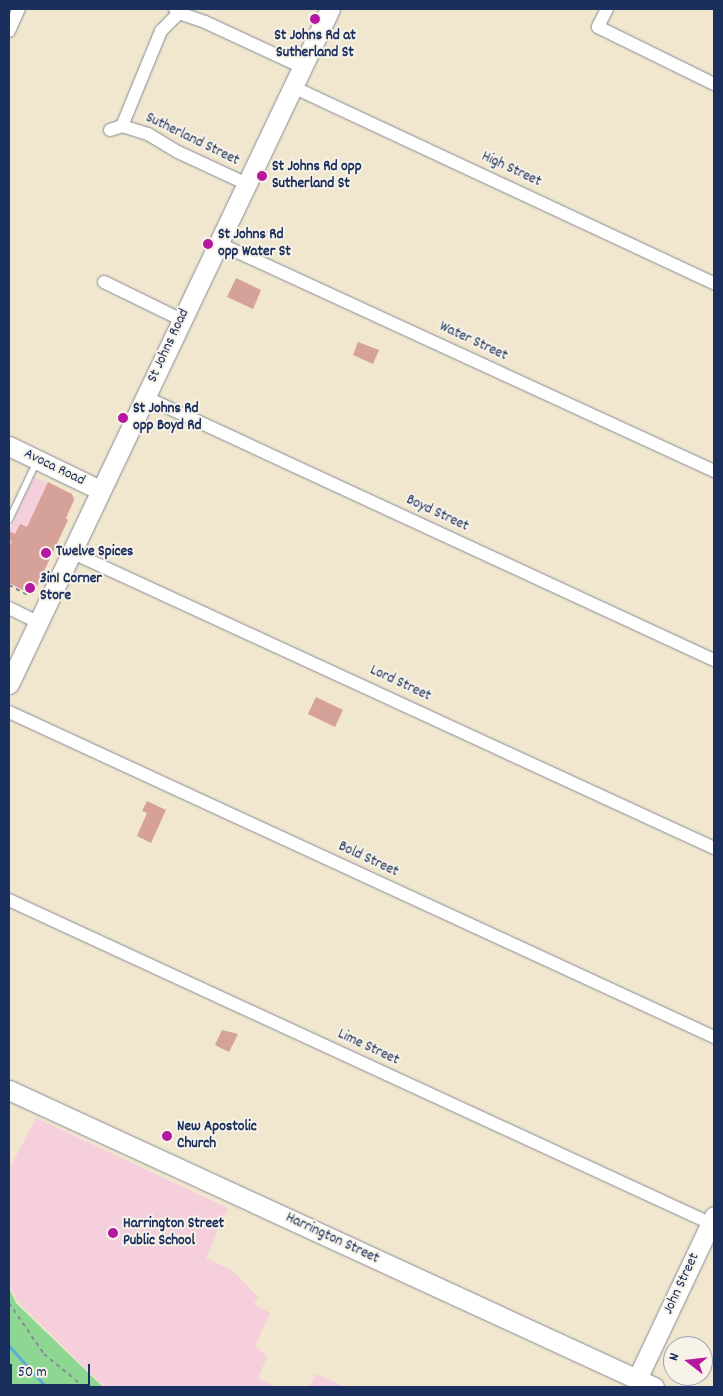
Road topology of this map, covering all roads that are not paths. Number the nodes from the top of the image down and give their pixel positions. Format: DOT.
graph roads {
  1 [pos="20,9"];
  2 [pos="330,9"];
  3 [pos="606,9"];
  4 [pos="177,11"];
  5 [pos="9,31"];
  6 [pos="302,67"];
  7 [pos="714,84"];
  8 [pos="293,88"];
  9 [pos="247,184"];
  10 [pos="218,243"];
  11 [pos="104,282"];
  12 [pos="714,282"];
  13 [pos="182,320"];
  14 [pos="145,397"];
  15 [pos="9,446"];
  16 [pos="38,460"];
  17 [pos="714,471"];
  18 [pos="100,490"];
  19 [pos="9,520"];
  20 [pos="71,552"];
  21 [pos="9,608"];
  22 [pos="38,622"];
  23 [pos="714,660"];
  24 [pos="9,684"];
  25 [pos="9,712"];
  26 [pos="714,848"];
  27 [pos="9,900"];
  28 [pos="714,1037"];
  29 [pos="9,1090"];
  30 [pos="713,1222"];
  31 [pos="637,1379"];
  32 [pos="654,1387"];
  1 -- 5 [label="street"];
  2 -- 6 [label="street, St Johns Road"];
  3 -- 7 [label="street"];
  4 -- 6 [label="street, Sutherland Street"];
  4 -- 9 [label="street, Sutherland Street"];
  6 -- 8 [label="street, St Johns Road"];
  8 -- 9 [label="street, St Johns Road"];
  8 -- 12 [label="street, High Street"];
  9 -- 10 [label="street, St Johns Road"];
  10 -- 13 [label="street, St Johns Road"];
  10 -- 17 [label="street, Water Street"];
  11 -- 13 [label="street"];
  13 -- 14 [label="street, St Johns Road"];
  14 -- 18 [label="street, St Johns Road"];
  14 -- 23 [label="street, Boyd Street"];
  15 -- 16 [label="street, Avoca Road"];
  16 -- 18 [label="street, Avoca Road"];
  16 -- 19 [label="lane"];
  18 -- 20 [label="street, St Johns Road"];
  20 -- 22 [label="street, St Johns Road"];
  20 -- 26 [label="street, Lord Street"];
  21 -- 22 [label="street"];
  22 -- 24 [label="street, St Johns Road"];
  25 -- 28 [label="street, Bold Street"];
  27 -- 30 [label="street, Lime Street"];
  29 -- 31 [label="street, Harrington Street"];
  30 -- 31 [label="street, John Street"];
  31 -- 32 [label="street, Harrington Street"];
}
